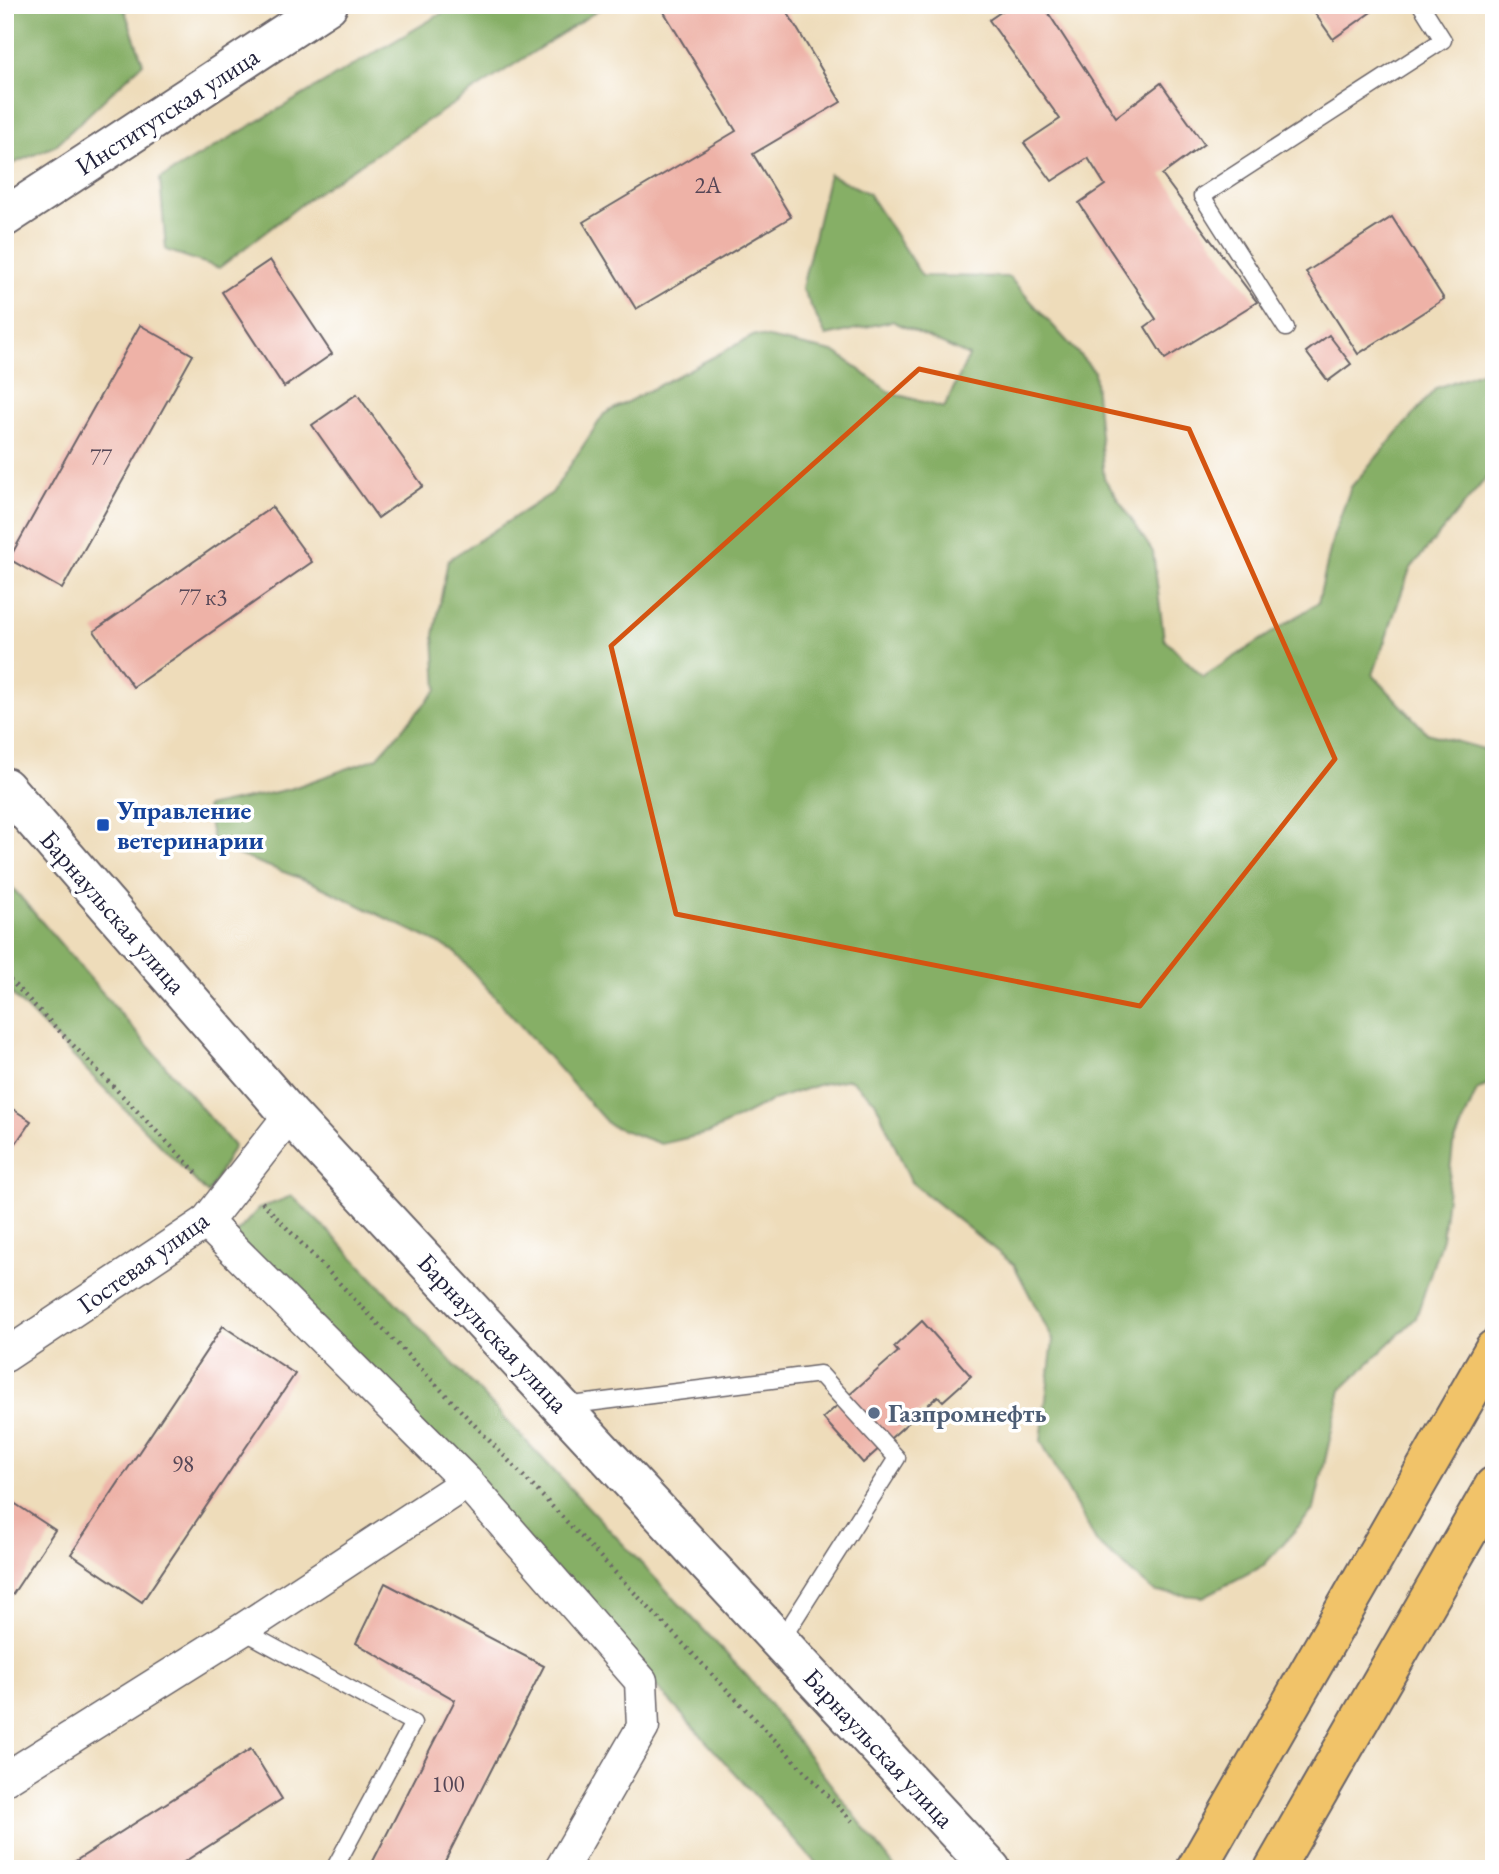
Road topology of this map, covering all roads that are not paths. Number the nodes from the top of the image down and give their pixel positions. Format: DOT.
graph roads {
  1 [pos="328,5"];
  2 [pos="1421,5"];
  3 [pos="5,217"];
  4 [pos="1286,328"];
  5 [pos="5,787"];
  6 [pos="290,1115"];
  7 [pos="215,1211"];
  8 [pos="1494,1349"];
  9 [pos="5,1356"];
  10 [pos="563,1407"];
  11 [pos="467,1482"];
  12 [pos="1494,1486"];
  13 [pos="242,1630"];
  14 [pos="780,1642"];
  15 [pos="5,1779"];
  16 [pos="334,1869"];
  17 [pos="561,1869"];
  18 [pos="991,1869"];
  19 [pos="1196,1869"];
  20 [pos="1273,1869"];
  1 -- 3 [label="street, Институтская улица"];
  2 -- 4 [label="lane"];
  5 -- 6 [label="street, Барнаульская улица"];
  6 -- 7 [label="street, Гостевая улица"];
  6 -- 10 [label="street, Барнаульская улица"];
  7 -- 9 [label="street, Гостевая улица"];
  7 -- 11 [label="street"];
  8 -- 19 [label="highway"];
  10 -- 14 [label="street, Барнаульская улица"];
  10 -- 14 [label="lane"];
  11 -- 13 [label="street"];
  11 -- 17 [label="street"];
  12 -- 20 [label="highway"];
  13 -- 15 [label="street"];
  13 -- 16 [label="lane"];
  14 -- 18 [label="street, Барнаульская улица"];
}
